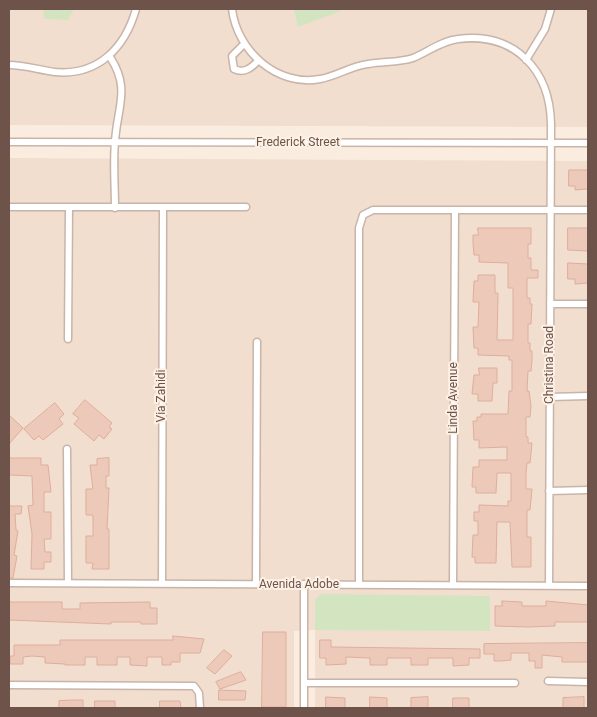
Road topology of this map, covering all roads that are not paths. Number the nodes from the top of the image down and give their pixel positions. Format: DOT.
graph roads {
  1 [pos="136,9"];
  2 [pos="232,9"];
  3 [pos="551,9"];
  4 [pos="244,44"];
  5 [pos="110,57"];
  6 [pos="258,60"];
  7 [pos="526,60"];
  8 [pos="9,65"];
  9 [pos="9,142"];
  10 [pos="115,142"];
  11 [pos="550,143"];
  12 [pos="588,143"];
  13 [pos="9,207"];
  14 [pos="69,207"];
  15 [pos="246,207"];
  16 [pos="115,208"];
  17 [pos="163,208"];
  18 [pos="550,209"];
  19 [pos="455,210"];
  20 [pos="588,210"];
  21 [pos="550,304"];
  22 [pos="588,304"];
  23 [pos="68,340"];
  24 [pos="257,342"];
  25 [pos="588,396"];
  26 [pos="550,397"];
  27 [pos="67,449"];
  28 [pos="588,490"];
  29 [pos="549,491"];
  30 [pos="9,583"];
  31 [pos="68,583"];
  32 [pos="162,584"];
  33 [pos="256,584"];
  34 [pos="304,584"];
  35 [pos="359,585"];
  36 [pos="453,586"];
  37 [pos="549,586"];
  38 [pos="588,586"];
  39 [pos="548,681"];
  40 [pos="588,682"];
  41 [pos="304,683"];
  42 [pos="514,683"];
  43 [pos="9,685"];
  44 [pos="200,708"];
  45 [pos="304,708"];
  1 -- 5 [label="street"];
  2 -- 4 [label="street"];
  3 -- 7 [label="street"];
  4 -- 6 [label="street"];
  4 -- 6 [label="street"];
  5 -- 8 [label="street"];
  5 -- 10 [label="street"];
  6 -- 7 [label="street"];
  7 -- 11 [label="street, Christina Road"];
  9 -- 10 [label="street, Frederick Street"];
  10 -- 11 [label="street, Frederick Street"];
  10 -- 16 [label="street"];
  11 -- 12 [label="street, Frederick Street"];
  11 -- 18 [label="street, Christina Road"];
  13 -- 14 [label="street"];
  14 -- 16 [label="street"];
  14 -- 23 [label="street"];
  15 -- 17 [label="street"];
  16 -- 17 [label="street"];
  17 -- 32 [label="street, Via Zahidi"];
  18 -- 19 [label="street"];
  18 -- 20 [label="street"];
  18 -- 21 [label="street, Christina Road"];
  19 -- 35 [label="street"];
  19 -- 36 [label="street, Linda Avenue"];
  21 -- 22 [label="street"];
  21 -- 26 [label="street, Christina Road"];
  24 -- 33 [label="street"];
  25 -- 26 [label="street"];
  26 -- 29 [label="street, Christina Road"];
  27 -- 31 [label="street"];
  28 -- 29 [label="street"];
  29 -- 37 [label="street, Christina Road"];
  30 -- 31 [label="street, Avenida Adobe"];
  31 -- 32 [label="street, Avenida Adobe"];
  32 -- 33 [label="street, Avenida Adobe"];
  33 -- 34 [label="street, Avenida Adobe"];
  34 -- 35 [label="street, Avenida Adobe"];
  34 -- 41 [label="street"];
  35 -- 36 [label="street, Avenida Adobe"];
  36 -- 37 [label="street, Avenida Adobe"];
  37 -- 38 [label="street, Avenida Adobe"];
  39 -- 40 [label="street"];
  41 -- 42 [label="street"];
  41 -- 45 [label="street"];
  43 -- 44 [label="street"];
}
